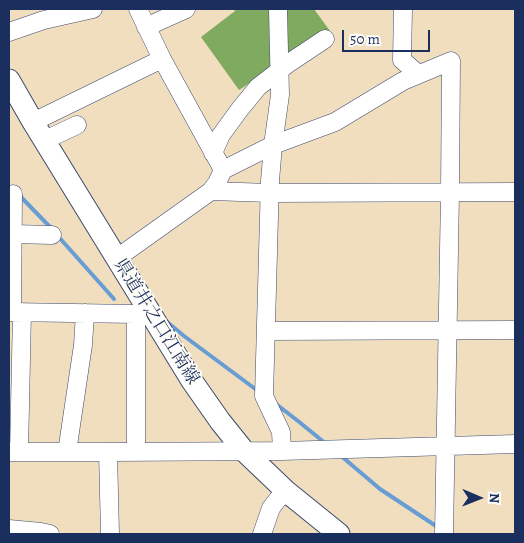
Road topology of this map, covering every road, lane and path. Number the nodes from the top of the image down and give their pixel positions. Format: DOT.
graph roads {
  1 [pos="93,9"];
  2 [pos="138,9"];
  3 [pos="186,9"];
  4 [pos="278,9"];
  5 [pos="403,9"];
  6 [pos="146,27"];
  7 [pos="9,32"];
  8 [pos="325,39"];
  9 [pos="162,59"];
  10 [pos="279,72"];
  11 [pos="418,74"];
  12 [pos="9,80"];
  13 [pos="33,122"];
  14 [pos="77,125"];
  15 [pos="45,140"];
  16 [pos="272,145"];
  17 [pos="213,153"];
  18 [pos="223,170"];
  19 [pos="211,191"];
  20 [pos="515,192"];
  21 [pos="270,193"];
  22 [pos="450,193"];
  23 [pos="14,194"];
  24 [pos="12,230"];
  25 [pos="52,235"];
  26 [pos="117,258"];
  27 [pos="142,311"];
  28 [pos="14,312"];
  29 [pos="85,313"];
  30 [pos="447,330"];
  31 [pos="515,330"];
  32 [pos="266,331"];
  33 [pos="515,444"];
  34 [pos="445,446"];
  35 [pos="244,451"];
  36 [pos="282,451"];
  37 [pos="14,452"];
  38 [pos="67,452"];
  39 [pos="108,452"];
  40 [pos="136,452"];
  41 [pos="287,492"];
  42 [pos="9,529"];
  43 [pos="50,534"];
  44 [pos="110,534"];
  45 [pos="262,534"];
  46 [pos="339,534"];
  47 [pos="444,534"];
  1 -- 7 [label="street"];
  2 -- 6 [label="street"];
  3 -- 6 [label="street"];
  4 -- 10 [label="street"];
  5 -- 11 [label="street"];
  6 -- 9 [label="street"];
  8 -- 10 [label="street"];
  9 -- 13 [label="street"];
  9 -- 17 [label="street"];
  10 -- 16 [label="street"];
  10 -- 17 [label="street"];
  11 -- 16 [label="street"];
  11 -- 22 [label="street"];
  12 -- 13 [label="main road, 県道井之口江南線"];
  13 -- 15 [label="main road, 県道井之口江南線"];
  14 -- 15 [label="street"];
  15 -- 26 [label="main road, 県道井之口江南線"];
  16 -- 18 [label="street"];
  16 -- 21 [label="street"];
  17 -- 18 [label="street"];
  18 -- 19 [label="street"];
  19 -- 21 [label="street"];
  19 -- 26 [label="street"];
  20 -- 22 [label="street"];
  21 -- 22 [label="street"];
  21 -- 32 [label="street"];
  22 -- 30 [label="street"];
  23 -- 24 [label="street"];
  24 -- 25 [label="street"];
  24 -- 28 [label="street"];
  26 -- 27 [label="main road, 県道井之口江南線"];
  27 -- 29 [label="street"];
  27 -- 35 [label="main road, 県道井之口江南線"];
  27 -- 40 [label="street"];
  28 -- 29 [label="street"];
  28 -- 37 [label="street"];
  29 -- 38 [label="street"];
  30 -- 31 [label="street"];
  30 -- 32 [label="street"];
  30 -- 34 [label="street"];
  32 -- 36 [label="street"];
  33 -- 34 [label="street"];
  34 -- 36 [label="street"];
  34 -- 47 [label="street"];
  35 -- 36 [label="street"];
  35 -- 40 [label="street"];
  35 -- 41 [label="main road, 県道井之口江南線"];
  37 -- 38 [label="street"];
  38 -- 39 [label="street"];
  39 -- 40 [label="street"];
  39 -- 44 [label="street"];
  41 -- 45 [label="street"];
  41 -- 46 [label="main road, 県道井之口江南線"];
  42 -- 43 [label="street"];
}
